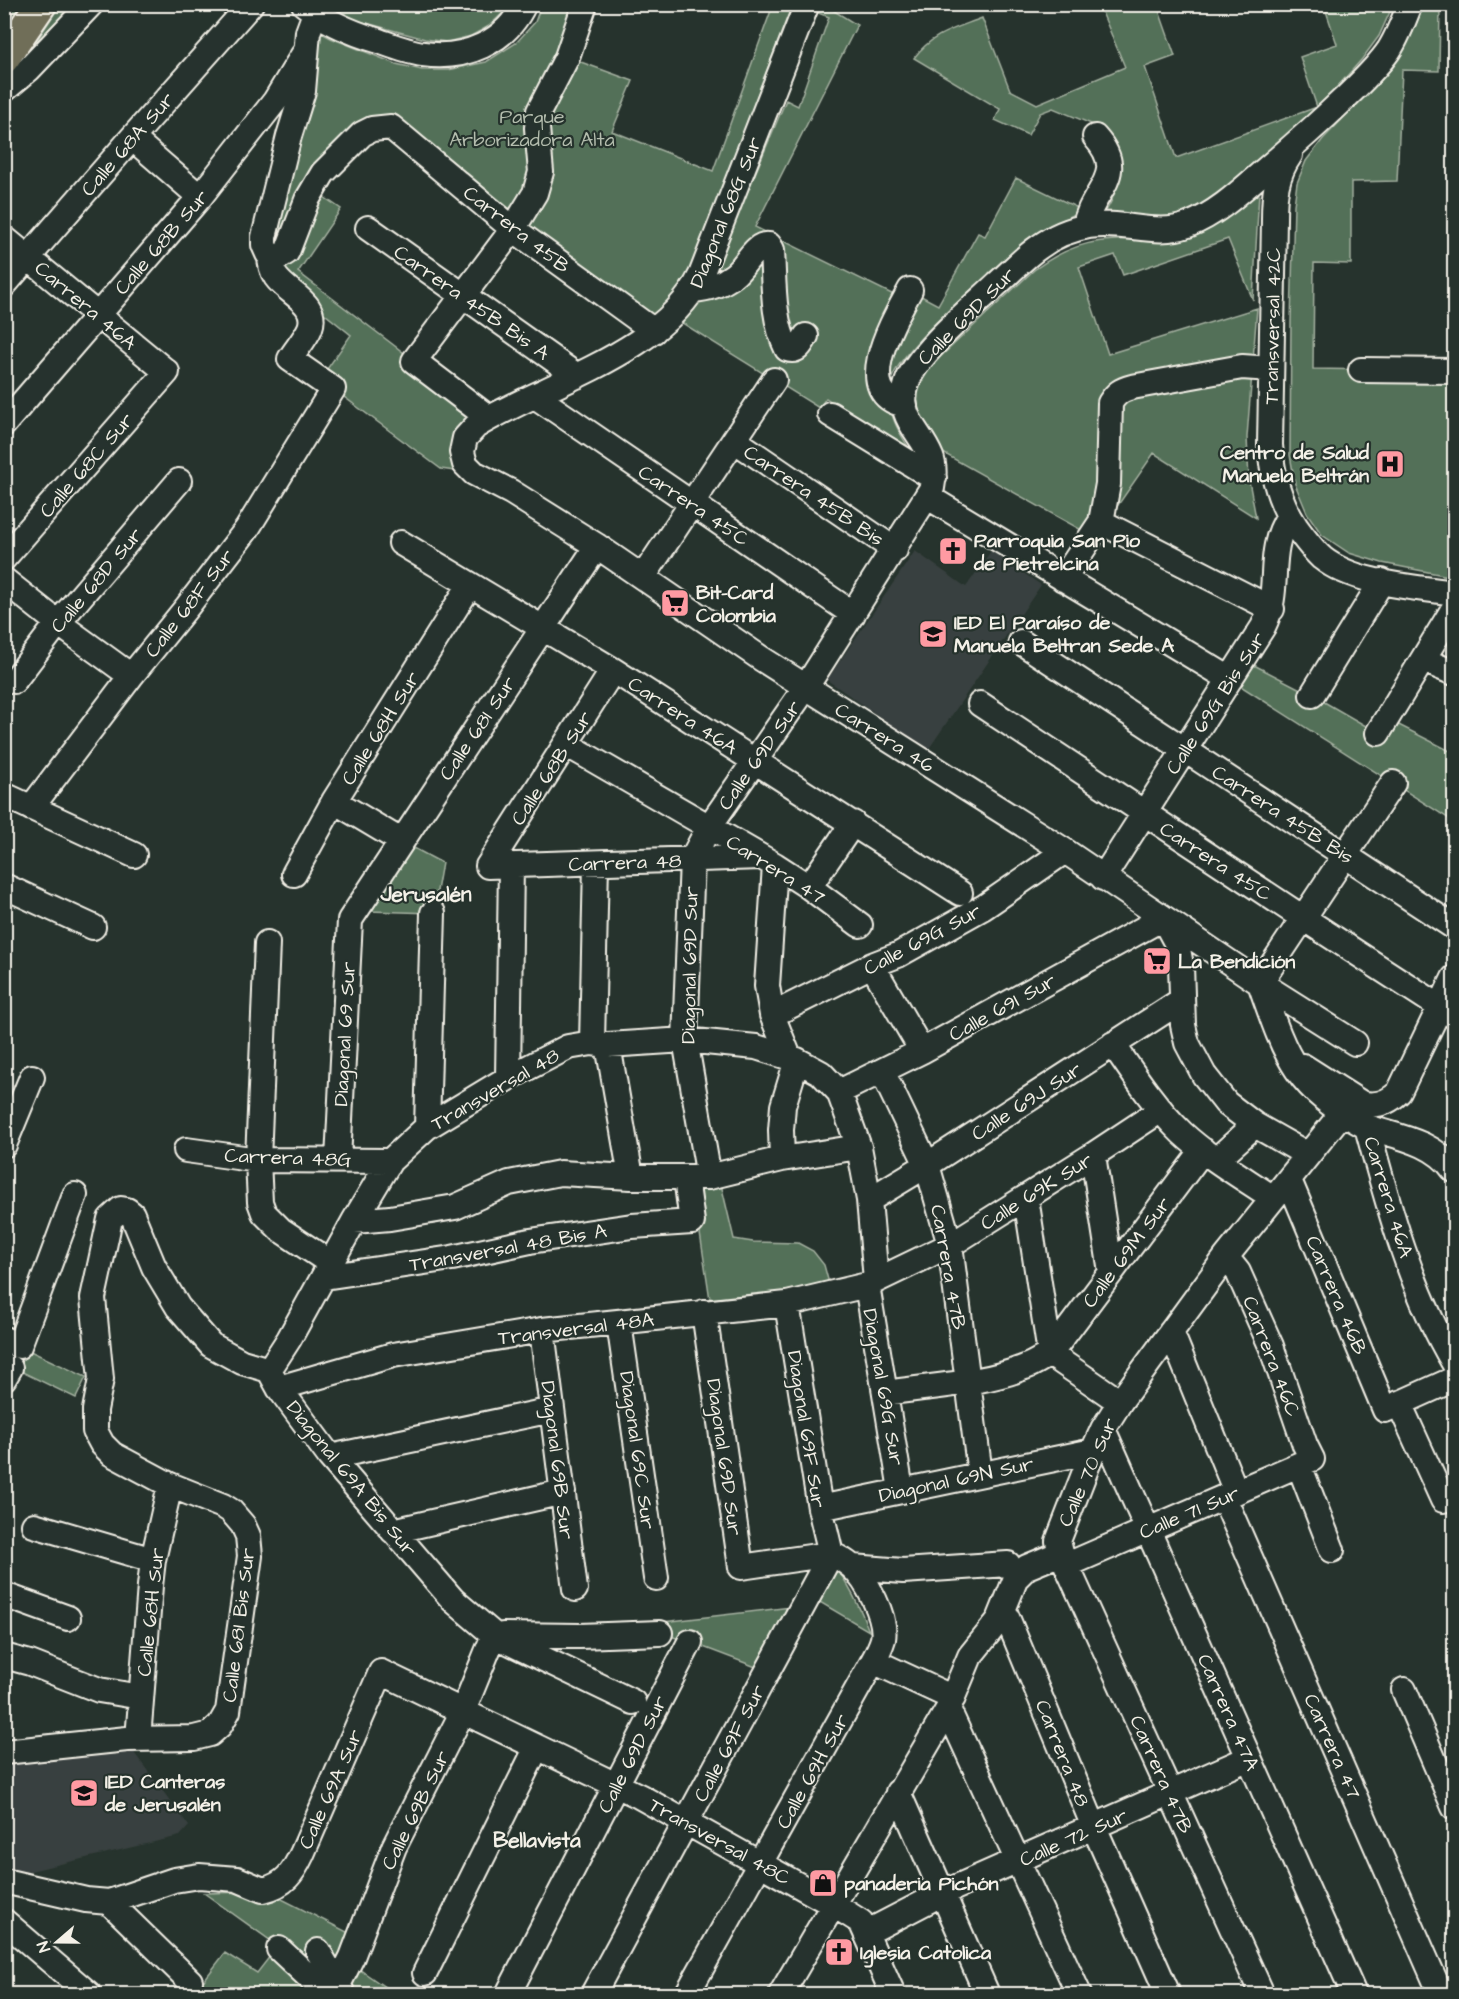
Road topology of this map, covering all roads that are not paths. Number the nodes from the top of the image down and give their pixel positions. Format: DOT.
graph roads {
  1 [pos="40,4"];
  2 [pos="91,4"];
  3 [pos="251,4"];
  4 [pos="524,4"];
  5 [pos="585,4"];
  6 [pos="807,4"];
  7 [pos="1410,4"];
  8 [pos="310,9"];
  9 [pos="306,51"];
  10 [pos="4,58"];
  11 [pos="4,90"];
  12 [pos="1095,137"];
  13 [pos="132,138"];
  14 [pos="1300,141"];
  15 [pos="200,197"];
  16 [pos="1085,227"];
  17 [pos="368,228"];
  18 [pos="513,229"];
  19 [pos="4,238"];
  20 [pos="270,255"];
  21 [pos="28,258"];
  22 [pos="4,285"];
  23 [pos="693,290"];
  24 [pos="910,290"];
  25 [pos="463,295"];
  26 [pos="97,316"];
  27 [pos="654,331"];
  28 [pos="806,336"];
  29 [pos="1271,369"];
  30 [pos="1361,370"];
  31 [pos="1455,370"];
  32 [pos="168,372"];
  33 [pos="577,375"];
  34 [pos="774,380"];
  35 [pos="333,389"];
  36 [pos="535,396"];
  37 [pos="905,405"];
  38 [pos="830,414"];
  39 [pos="489,418"];
  40 [pos="4,424"];
  41 [pos="734,440"];
  42 [pos="462,444"];
  43 [pos="179,481"];
  44 [pos="931,488"];
  45 [pos="692,504"];
  46 [pos="1289,516"];
  47 [pos="1101,522"];
  48 [pos="401,543"];
  49 [pos="597,546"];
  50 [pos="894,550"];
  51 [pos="4,558"];
  52 [pos="643,577"];
  53 [pos="1063,579"];
  54 [pos="4,580"];
  55 [pos="1382,582"];
  56 [pos="470,585"];
  57 [pos="1455,593"];
  58 [pos="1455,608"];
  59 [pos="1272,609"];
  60 [pos="854,614"];
  61 [pos="58,623"];
  62 [pos="543,628"];
  63 [pos="1021,642"];
  64 [pos="613,670"];
  65 [pos="131,676"];
  66 [pos="1230,679"];
  67 [pos="14,681"];
  68 [pos="806,687"];
  69 [pos="1312,695"];
  70 [pos="980,704"];
  71 [pos="1378,733"];
  72 [pos="566,744"];
  73 [pos="1185,750"];
  74 [pos="755,761"];
  75 [pos="1393,783"];
  76 [pos="4,795"];
  77 [pos="334,801"];
  78 [pos="31,808"];
  79 [pos="1144,813"];
  80 [pos="853,823"];
  81 [pos="709,827"];
  82 [pos="401,842"];
  83 [pos="1065,851"];
  84 [pos="134,855"];
  85 [pos="1345,855"];
  86 [pos="692,859"];
  87 [pos="768,861"];
  88 [pos="596,863"];
  89 [pos="499,866"];
  90 [pos="294,874"];
  91 [pos="1103,878"];
  92 [pos="4,886"];
  93 [pos="809,887"];
  94 [pos="960,893"];
  95 [pos="356,910"];
  96 [pos="433,913"];
  97 [pos="1163,918"];
  98 [pos="1303,918"];
  99 [pos="860,925"];
  100 [pos="93,927"];
  101 [pos="1455,927"];
  102 [pos="267,943"];
  103 [pos="872,965"];
  104 [pos="1455,978"];
  105 [pos="1260,984"];
  106 [pos="1182,1000"];
  107 [pos="1447,1011"];
  108 [pos="772,1015"];
  109 [pos="685,1040"];
  110 [pos="1355,1043"];
  111 [pos="600,1044"];
  112 [pos="1113,1044"];
  113 [pos="921,1052"];
  114 [pos="793,1058"];
  115 [pos="1289,1058"];
  116 [pos="882,1071"];
  117 [pos="32,1077"];
  118 [pos="508,1078"];
  119 [pos="839,1092"];
  120 [pos="1161,1110"];
  121 [pos="1342,1113"];
  122 [pos="1255,1125"];
  123 [pos="427,1127"];
  124 [pos="1367,1127"];
  125 [pos="4,1145"];
  126 [pos="860,1147"];
  127 [pos="186,1150"];
  128 [pos="1094,1155"];
  129 [pos="1209,1155"];
  130 [pos="1308,1155"];
  131 [pos="782,1159"];
  132 [pos="258,1160"];
  133 [pos="338,1160"];
  134 [pos="390,1161"];
  135 [pos="927,1165"];
  136 [pos="1455,1170"];
  137 [pos="631,1177"];
  138 [pos="698,1178"];
  139 [pos="1288,1180"];
  140 [pos="75,1195"];
  141 [pos="1026,1198"];
  142 [pos="1273,1198"];
  143 [pos="869,1200"];
  144 [pos="354,1221"];
  145 [pos="692,1222"];
  146 [pos="950,1245"];
  147 [pos="1226,1257"];
  148 [pos="328,1270"];
  149 [pos="1111,1272"];
  150 [pos="871,1282"];
  151 [pos="787,1304"];
  152 [pos="704,1312"];
  153 [pos="619,1323"];
  154 [pos="542,1330"];
  155 [pos="1171,1332"];
  156 [pos="12,1342"];
  157 [pos="1050,1354"];
  158 [pos="1455,1363"];
  159 [pos="1455,1378"];
  160 [pos="274,1379"];
  161 [pos="968,1381"];
  162 [pos="885,1393"];
  163 [pos="1120,1402"];
  164 [pos="1392,1406"];
  165 [pos="552,1410"];
  166 [pos="1103,1429"];
  167 [pos="1093,1451"];
  168 [pos="330,1457"];
  169 [pos="1306,1462"];
  170 [pos="980,1474"];
  171 [pos="170,1485"];
  172 [pos="901,1490"];
  173 [pos="563,1492"];
  174 [pos="1230,1495"];
  175 [pos="1443,1500"];
  176 [pos="820,1508"];
  177 [pos="34,1525"];
  178 [pos="393,1530"];
  179 [pos="1148,1530"];
  180 [pos="1332,1550"];
  181 [pos="831,1554"];
  182 [pos="1064,1559"];
  183 [pos="153,1560"];
  184 [pos="1008,1564"];
  185 [pos="853,1568"];
  186 [pos="656,1578"];
  187 [pos="575,1589"];
  188 [pos="4,1595"];
  189 [pos="1004,1610"];
  190 [pos="68,1618"];
  191 [pos="660,1633"];
  192 [pos="494,1635"];
  193 [pos="690,1642"];
  194 [pos="4,1656"];
  195 [pos="873,1661"];
  196 [pos="381,1672"];
  197 [pos="1404,1690"];
  198 [pos="141,1697"];
  199 [pos="633,1702"];
  200 [pos="950,1703"];
  201 [pos="464,1712"];
  202 [pos="138,1739"];
  203 [pos="537,1747"];
  204 [pos="4,1752"];
  205 [pos="1249,1758"];
  206 [pos="616,1785"];
  207 [pos="898,1792"];
  208 [pos="1171,1793"];
  209 [pos="1455,1807"];
  210 [pos="686,1822"];
  211 [pos="1094,1827"];
  212 [pos="1019,1861"];
  213 [pos="760,1864"];
  214 [pos="4,1881"];
  215 [pos="943,1893"];
  216 [pos="109,1902"];
  217 [pos="834,1905"];
  218 [pos="4,1921"];
  219 [pos="863,1928"];
  220 [pos="279,1949"];
  221 [pos="318,1952"];
  222 [pos="424,1973"];
  223 [pos="190,1981"];
  224 [pos="336,1992"];
  225 [pos="89,1995"];
  226 [pos="508,1995"];
  227 [pos="593,1995"];
  228 [pos="687,1995"];
  229 [pos="782,1995"];
  230 [pos="894,1995"];
  231 [pos="987,1995"];
  232 [pos="1079,1995"];
  233 [pos="1168,1995"];
  234 [pos="1262,1995"];
  235 [pos="1354,1995"];
  236 [pos="1442,1995"];
  1 -- 10 [label="main road"];
  2 -- 11 [label="street"];
  3 -- 13 [label="street, Calle 68A Sur"];
  4 -- 8 [label="street"];
  5 -- 18 [label="street"];
  6 -- 23 [label="street, Diagonal 68G Sur"];
  7 -- 14 [label="street, Calle 69D Sur"];
  8 -- 9 [label="street, Calle 68B Sur"];
  9 -- 15 [label="street, Calle 68B Sur"];
  9 -- 20 [label="street, Calle 68B Sur"];
  12 -- 16 [label="street"];
  13 -- 15 [label="street"];
  13 -- 21 [label="street, Calle 68A Sur"];
  14 -- 16 [label="street, Calle 69D Sur"];
  14 -- 29 [label="street, Transversal 42C"];
  15 -- 26 [label="street, Calle 68B Sur"];
  16 -- 37 [label="street, Calle 69D Sur"];
  17 -- 25 [label="street, Carrera 45B Bis A"];
  18 -- 20 [label="street, Carrera 45B"];
  18 -- 25 [label="street"];
  18 -- 27 [label="street, Carrera 45B"];
  19 -- 21 [label="street, Carrera 46A"];
  20 -- 35 [label="street, Calle 68B Sur"];
  21 -- 22 [label="street, Calle 68A Sur"];
  21 -- 26 [label="street, Carrera 46A"];
  23 -- 27 [label="street, Diagonal 68G Sur"];
  23 -- 28 [label="street"];
  24 -- 37 [label="street"];
  25 -- 33 [label="street, Carrera 45B Bis A"];
  25 -- 39 [label="street"];
  26 -- 32 [label="street, Carrera 46A"];
  26 -- 40 [label="street, Calle 68B Sur"];
  27 -- 33 [label="street, Diagonal 68G Sur"];
  29 -- 46 [label="street, Transversal 42C"];
  29 -- 47 [label="street"];
  30 -- 31 [label="street"];
  32 -- 51 [label="street, Calle 68C Sur"];
  33 -- 36 [label="street, Diagonal 68G Sur"];
  34 -- 41 [label="street"];
  35 -- 65 [label="street, Calle 68F Sur"];
  36 -- 39 [label="street, Diagonal 68G Sur"];
  36 -- 45 [label="street, Carrera 45C"];
  37 -- 44 [label="street"];
  38 -- 44 [label="street"];
  39 -- 42 [label="street, Diagonal 68G Sur"];
  41 -- 45 [label="street"];
  41 -- 50 [label="street, Carrera 45B Bis"];
  42 -- 49 [label="street, Carrera 46"];
  43 -- 61 [label="street, Calle 68D Sur"];
  44 -- 50 [label="street, Calle 69D Sur"];
  44 -- 53 [label="street"];
  45 -- 52 [label="street"];
  45 -- 60 [label="street, Carrera 45C"];
  46 -- 55 [label="street, Transversal 42C"];
  46 -- 59 [label="street, Calle 69G Bis Sur"];
  47 -- 53 [label="street"];
  47 -- 59 [label="street"];
  48 -- 56 [label="street, Carrera 46A"];
  49 -- 52 [label="street, Carrera 46"];
  49 -- 62 [label="street, Calle 68I Sur"];
  50 -- 60 [label="street, Calle 69D Sur"];
  52 -- 68 [label="street, Carrera 46"];
  53 -- 66 [label="street"];
  54 -- 61 [label="street"];
  55 -- 57 [label="street, Transversal 42C"];
  55 -- 69 [label="street"];
  56 -- 62 [label="street, Carrera 46A"];
  56 -- 77 [label="street, Calle 68H Sur"];
  58 -- 71 [label="street"];
  59 -- 66 [label="street, Calle 69G Bis Sur"];
  60 -- 68 [label="street, Calle 69D Sur"];
  61 -- 65 [label="street"];
  61 -- 67 [label="street, Calle 68D Sur"];
  62 -- 64 [label="street, Carrera 46A"];
  62 -- 82 [label="street, Calle 68I Sur"];
  63 -- 73 [label="street, Carrera 45B Bis"];
  64 -- 72 [label="street, Calle 68B Sur"];
  64 -- 74 [label="street, Carrera 46A"];
  65 -- 78 [label="street, Calle 68F Sur"];
  66 -- 73 [label="street, Calle 69G Bis Sur"];
  68 -- 74 [label="street, Calle 69D Sur"];
  68 -- 83 [label="street, Carrera 46"];
  70 -- 79 [label="street, Carrera 45C"];
  72 -- 81 [label="street, Carrera 47"];
  72 -- 89 [label="street, Calle 68B Sur"];
  73 -- 79 [label="street, Calle 69G Bis Sur"];
  73 -- 85 [label="street, Carrera 45B Bis"];
  74 -- 80 [label="street, Carrera 46A"];
  74 -- 81 [label="street, Calle 69D Sur"];
  75 -- 85 [label="street"];
  76 -- 78 [label="street"];
  77 -- 82 [label="street"];
  77 -- 90 [label="street, Calle 68H Sur"];
  78 -- 84 [label="street"];
  79 -- 91 [label="street, Calle 69G Bis Sur"];
  79 -- 98 [label="street, Carrera 45C"];
  80 -- 93 [label="street"];
  80 -- 94 [label="street, Carrera 46A"];
  81 -- 86 [label="street, Calle 69D Sur"];
  81 -- 87 [label="street, Carrera 47"];
  82 -- 95 [label="street, Calle 68I Sur"];
  83 -- 91 [label="street, Carrera 46"];
  83 -- 103 [label="street, Calle 69G Sur"];
  85 -- 98 [label="street"];
  85 -- 101 [label="street, Carrera 45B Bis"];
  86 -- 87 [label="street, Carrera 48"];
  86 -- 88 [label="street, Carrera 48"];
  86 -- 109 [label="street, Diagonal 69D Sur"];
  87 -- 93 [label="street, Carrera 47"];
  87 -- 108 [label="street"];
  88 -- 89 [label="street, Carrera 48"];
  88 -- 111 [label="street"];
  89 -- 118 [label="street"];
  91 -- 97 [label="street, Carrera 46"];
  92 -- 100 [label="street"];
  93 -- 99 [label="street, Carrera 47"];
  95 -- 133 [label="street, Diagonal 69 Sur"];
  96 -- 123 [label="street"];
  97 -- 105 [label="street, Carrera 46"];
  97 -- 106 [label="street"];
  97 -- 113 [label="street, Calle 69I Sur"];
  98 -- 105 [label="street"];
  98 -- 107 [label="street, Carrera 45C"];
  102 -- 132 [label="street"];
  103 -- 108 [label="street, Calle 69G Sur"];
  103 -- 113 [label="street"];
  104 -- 107 [label="street"];
  105 -- 110 [label="street, Carrera 46"];
  105 -- 115 [label="street"];
  106 -- 112 [label="street, Calle 69J Sur"];
  106 -- 122 [label="street"];
  107 -- 115 [label="street"];
  108 -- 114 [label="street"];
  109 -- 111 [label="street, Transversal 48"];
  109 -- 114 [label="street, Transversal 48"];
  109 -- 138 [label="street, Diagonal 69D Sur"];
  111 -- 118 [label="street, Transversal 48"];
  111 -- 137 [label="street"];
  112 -- 120 [label="street"];
  112 -- 135 [label="street, Calle 69J Sur"];
  113 -- 116 [label="street, Calle 69I Sur"];
  114 -- 119 [label="street, Transversal 48"];
  114 -- 131 [label="street"];
  115 -- 121 [label="street, Carrera 46A"];
  116 -- 119 [label="street, Calle 69I Sur"];
  116 -- 135 [label="street, Carrera 47B"];
  117 -- 125 [label="street"];
  118 -- 123 [label="street, Transversal 48"];
  119 -- 126 [label="street, Diagonal 69G Sur"];
  120 -- 128 [label="street, Calle 69K Sur"];
  120 -- 129 [label="street"];
  121 -- 124 [label="street, Carrera 46A"];
  121 -- 130 [label="street, Calle 70 Sur"];
  122 -- 129 [label="street, Calle 69M Sur"];
  122 -- 130 [label="street"];
  123 -- 134 [label="street, Transversal 48"];
  124 -- 136 [label="street"];
  124 -- 158 [label="street, Carrera 46A"];
  126 -- 131 [label="street"];
  126 -- 143 [label="street, Diagonal 69G Sur"];
  127 -- 132 [label="street, Carrera 48G"];
  128 -- 141 [label="street, Calle 69K Sur"];
  128 -- 149 [label="street"];
  129 -- 142 [label="street"];
  129 -- 149 [label="street, Calle 69M Sur"];
  130 -- 139 [label="street, Calle 70 Sur"];
  131 -- 138 [label="street"];
  132 -- 133 [label="street, Carrera 48G"];
  132 -- 148 [label="street"];
  133 -- 134 [label="street, Carrera 48G"];
  134 -- 144 [label="street, Transversal 48"];
  135 -- 143 [label="street, Calle 69J Sur"];
  135 -- 146 [label="street, Carrera 47B"];
  137 -- 138 [label="street"];
  137 -- 144 [label="street"];
  138 -- 145 [label="street, Diagonal 69D Sur"];
  139 -- 142 [label="street, Calle 70 Sur"];
  139 -- 164 [label="street, Carrera 46B"];
  140 -- 156 [label="street"];
  141 -- 146 [label="street, Calle 69K Sur"];
  141 -- 157 [label="street"];
  142 -- 147 [label="street, Calle 70 Sur"];
  143 -- 150 [label="street, Diagonal 69G Sur"];
  144 -- 148 [label="street, Transversal 48"];
  145 -- 148 [label="street, Transversal 48 Bis A"];
  146 -- 150 [label="street, Calle 69K Sur"];
  146 -- 161 [label="street, Carrera 47B"];
  147 -- 155 [label="street, Calle 70 Sur"];
  147 -- 169 [label="street, Carrera 46C"];
  148 -- 160 [label="street, Transversal 48"];
  149 -- 157 [label="street, Calle 69M Sur"];
  150 -- 151 [label="street, Transversal 48A"];
  150 -- 162 [label="street, Diagonal 69G Sur"];
  151 -- 152 [label="street, Transversal 48A"];
  151 -- 176 [label="street, Diagonal 69F Sur"];
  152 -- 153 [label="street, Transversal 48A"];
  152 -- 181 [label="street, Diagonal 69D Sur"];
  153 -- 154 [label="street, Transversal 48A"];
  153 -- 186 [label="street, Diagonal 69C Sur"];
  154 -- 160 [label="street, Transversal 48A"];
  154 -- 165 [label="street, Diagonal 69B Sur"];
  155 -- 163 [label="street, Calle 70 Sur"];
  155 -- 174 [label="street, Carrera 47"];
  157 -- 161 [label="street"];
  157 -- 163 [label="street"];
  159 -- 164 [label="street"];
  160 -- 168 [label="street, Diagonal 69A Bis Sur"];
  160 -- 171 [label="street"];
  161 -- 162 [label="street"];
  161 -- 170 [label="street, Carrera 47B"];
  162 -- 172 [label="street, Diagonal 69G Sur"];
  163 -- 166 [label="street, Calle 70 Sur"];
  164 -- 175 [label="street, Carrera 46B"];
  165 -- 168 [label="street"];
  165 -- 173 [label="street, Diagonal 69B Sur"];
  166 -- 167 [label="street, Calle 70 Sur"];
  166 -- 179 [label="street, Carrera 47A"];
  167 -- 170 [label="street, Diagonal 69N Sur"];
  167 -- 182 [label="street, Calle 70 Sur"];
  168 -- 178 [label="street, Diagonal 69A Bis Sur"];
  169 -- 174 [label="street, Calle 71 Sur"];
  169 -- 180 [label="street, Carrera 46C"];
  170 -- 172 [label="street, Diagonal 69N Sur"];
  171 -- 183 [label="street, Calle 68H Sur"];
  171 -- 202 [label="street, Calle 68I Bis Sur"];
  172 -- 176 [label="street, Diagonal 69N Sur"];
  173 -- 178 [label="street"];
  173 -- 187 [label="street, Diagonal 69B Sur"];
  174 -- 179 [label="street, Calle 71 Sur"];
  174 -- 236 [label="street, Carrera 47"];
  176 -- 181 [label="street, Diagonal 69F Sur"];
  177 -- 183 [label="street"];
  178 -- 192 [label="street, Diagonal 69A Bis Sur"];
  179 -- 182 [label="street, Calle 71 Sur"];
  179 -- 205 [label="street, Carrera 47A"];
  181 -- 185 [label="street, Calle 69H Sur"];
  181 -- 210 [label="street, Calle 69F Sur"];
  182 -- 189 [label="street, Calle 70 Sur"];
  182 -- 208 [label="street, Carrera 47B"];
  183 -- 198 [label="street, Calle 68H Sur"];
  184 -- 185 [label="street"];
  185 -- 195 [label="street, Calle 69H Sur"];
  188 -- 190 [label="street"];
  189 -- 200 [label="street, Calle 70 Sur"];
  189 -- 211 [label="street, Carrera 48"];
  191 -- 192 [label="street"];
  192 -- 199 [label="street, Diagonal 69A Bis Sur"];
  192 -- 201 [label="street, Calle 69B Sur"];
  193 -- 206 [label="street, Calle 69D Sur"];
  194 -- 198 [label="street"];
  195 -- 200 [label="street"];
  195 -- 213 [label="street, Calle 69H Sur"];
  196 -- 201 [label="street, Transversal 48C"];
  196 -- 216 [label="street, Calle 69A Sur"];
  197 -- 209 [label="street"];
  198 -- 202 [label="street, Calle 68H Sur"];
  200 -- 207 [label="street, Calle 70 Sur"];
  200 -- 212 [label="street"];
  201 -- 203 [label="street, Transversal 48C"];
  201 -- 224 [label="street, Calle 69B Sur"];
  202 -- 204 [label="street"];
  203 -- 206 [label="street, Transversal 48C"];
  203 -- 222 [label="street"];
  205 -- 208 [label="street, Calle 72 Sur"];
  205 -- 235 [label="street, Carrera 47A"];
  206 -- 210 [label="street, Transversal 48C"];
  206 -- 226 [label="street, Calle 69D Sur"];
  207 -- 215 [label="street"];
  207 -- 217 [label="street, Calle 70 Sur"];
  208 -- 211 [label="street, Calle 72 Sur"];
  208 -- 234 [label="street, Carrera 47B"];
  210 -- 213 [label="street, Transversal 48C"];
  210 -- 227 [label="street, Calle 69F Sur"];
  211 -- 212 [label="street, Calle 72 Sur"];
  211 -- 233 [label="street, Carrera 48"];
  212 -- 215 [label="street, Calle 72 Sur"];
  212 -- 232 [label="street"];
  213 -- 217 [label="street, Transversal 48C"];
  213 -- 228 [label="street, Calle 69H Sur"];
  214 -- 216 [label="street"];
  215 -- 219 [label="street, Calle 72 Sur"];
  215 -- 231 [label="street"];
  216 -- 223 [label="street"];
  217 -- 219 [label="street, Transversal 48C"];
  217 -- 229 [label="street, Calle 70 Sur"];
  218 -- 225 [label="street"];
  219 -- 230 [label="street"];
  220 -- 224 [label="street"];
  221 -- 224 [label="street"];
}
